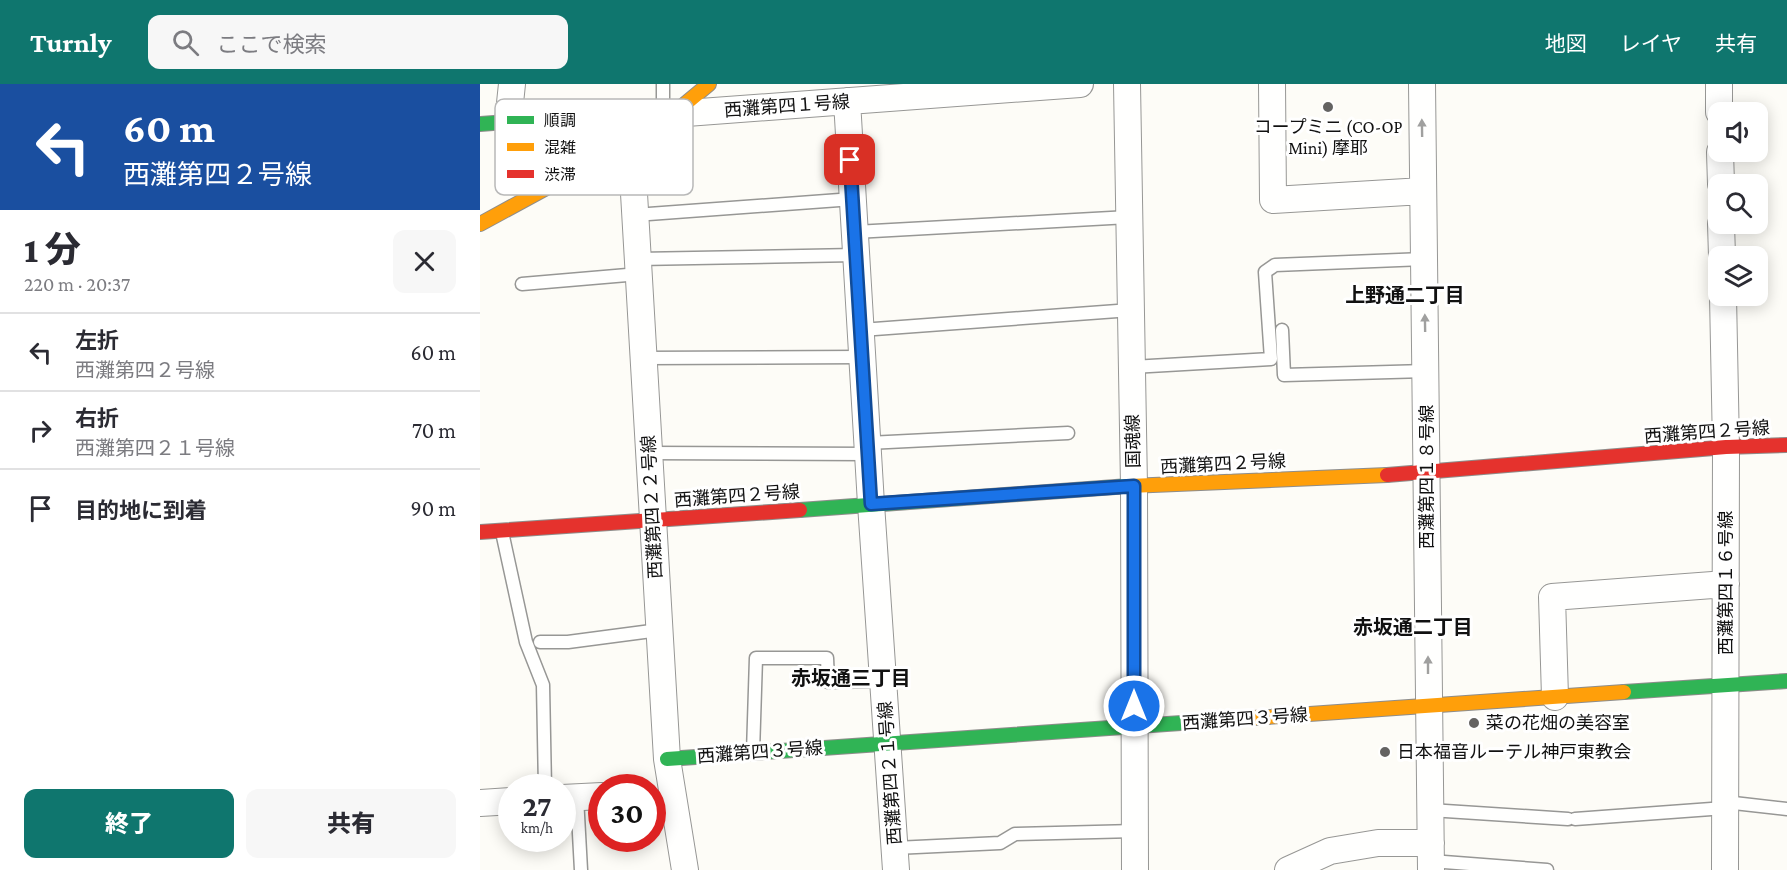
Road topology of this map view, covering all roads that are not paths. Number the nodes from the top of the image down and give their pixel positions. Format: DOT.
graph roads {
  1 [pos="512,84"];
  2 [pos="663,84"];
  3 [pos="709,84"];
  4 [pos="1080,84"];
  5 [pos="1127,84"];
  6 [pos="1272,84"];
  7 [pos="1422,84"];
  8 [pos="1719,84"];
  9 [pos="510,99"];
  10 [pos="666,99"];
  11 [pos="688,99"];
  12 [pos="847,101"];
  13 [pos="1719,102"];
  14 [pos="693,112"];
  15 [pos="495,123"];
  16 [pos="480,124"];
  17 [pos="1423,191"];
  18 [pos="533,195"];
  19 [pos="634,195"];
  20 [pos="853,199"];
  21 [pos="635,215"];
  22 [pos="1129,217"];
  23 [pos="480,224"];
  24 [pos="856,243"];
  25 [pos="1424,259"];
  26 [pos="638,267"];
  27 [pos="522,285"];
  28 [pos="1723,306"];
  29 [pos="1131,310"];
  30 [pos="861,330"];
  31 [pos="1282,330"];
  32 [pos="862,357"];
  33 [pos="644,358"];
  34 [pos="1132,367"];
  35 [pos="1426,371"];
  36 [pos="1068,433"];
  37 [pos="1787,445"];
  38 [pos="1726,447"];
  39 [pos="868,448"];
  40 [pos="649,453"];
  41 [pos="1427,473"];
  42 [pos="1134,486"];
  43 [pos="871,504"];
  44 [pos="653,520"];
  45 [pos="502,531"];
  46 [pos="480,532"];
  47 [pos="1726,584"];
  48 [pos="659,630"];
  49 [pos="540,642"];
  50 [pos="883,681"];
  51 [pos="1787,681"];
  52 [pos="1726,684"];
  53 [pos="1555,697"];
  54 [pos="1428,706"];
  55 [pos="1134,728"];
  56 [pos="888,743"];
  57 [pos="753,753"];
  58 [pos="667,759"];
  59 [pos="545,774"];
  60 [pos="665,774"];
  61 [pos="580,797"];
  62 [pos="498,802"];
  63 [pos="480,803"];
  64 [pos="666,805"];
  65 [pos="1725,805"];
  66 [pos="1787,809"];
  67 [pos="1430,810"];
  68 [pos="1135,831"];
  69 [pos="1431,858"];
  70 [pos="896,859"];
  71 [pos="581,870"];
  72 [pos="686,870"];
  73 [pos="1135,870"];
  74 [pos="1288,870"];
  75 [pos="1547,870"];
  76 [pos="1725,870"];
  1 -- 9 [label="street"];
  2 -- 10 [label="lane"];
  3 -- 11 [label="street"];
  4 -- 12 [label="street, 西灘第四１号線"];
  5 -- 22 [label="street, 国魂線"];
  6 -- 17 [label="street"];
  17 -- 7 [label="street, 西灘第四１８号線, one-way"];
  8 -- 13 [label="street"];
  12 -- 14 [label="street, 西灘第四１号線"];
  12 -- 20 [label="street, 西灘第四２１号線"];
  15 -- 16 [label="street"];
  17 -- 25 [label="street, 西灘第四１８号線"];
  18 -- 23 [label="street"];
  19 -- 21 [label="street, 西灘第四２２号線"];
  20 -- 21 [label="lane"];
  20 -- 24 [label="street, 西灘第四２１号線"];
  21 -- 26 [label="street, 西灘第四２２号線"];
  22 -- 24 [label="lane"];
  22 -- 29 [label="street, 国魂線"];
  24 -- 26 [label="lane"];
  24 -- 30 [label="street, 西灘第四２１号線"];
  25 -- 34 [label="lane"];
  35 -- 25 [label="street, 西灘第四１８号線, one-way"];
  26 -- 27 [label="lane"];
  26 -- 33 [label="street, 西灘第四２２号線"];
  28 -- 38 [label="street, 西灘第四１６号線"];
  29 -- 30 [label="lane"];
  29 -- 34 [label="street, 国魂線"];
  30 -- 32 [label="street, 西灘第四２１号線"];
  31 -- 35 [label="lane"];
  32 -- 33 [label="lane"];
  32 -- 39 [label="street, 西灘第四２１号線"];
  33 -- 40 [label="street, 西灘第四２２号線"];
  34 -- 42 [label="street, 国魂線"];
  35 -- 41 [label="street, 西灘第四１８号線"];
  36 -- 39 [label="lane"];
  37 -- 38 [label="street, 西灘第四２号線"];
  38 -- 41 [label="street, 西灘第四２号線"];
  38 -- 47 [label="street, 西灘第四１６号線"];
  39 -- 40 [label="lane"];
  39 -- 43 [label="street, 西灘第四２１号線"];
  40 -- 44 [label="street, 西灘第四２２号線"];
  41 -- 42 [label="street, 西灘第四２号線"];
  54 -- 41 [label="street, 西灘第四１８号線, one-way"];
  42 -- 43 [label="street, 西灘第四２号線"];
  42 -- 55 [label="street, 国魂線"];
  43 -- 44 [label="street, 西灘第四２号線"];
  43 -- 50 [label="street, 西灘第四２１号線"];
  44 -- 45 [label="street, 西灘第四２号線"];
  44 -- 48 [label="street, 西灘第四２２号線"];
  45 -- 46 [label="street, 西灘第四２号線"];
  45 -- 59 [label="lane"];
  47 -- 52 [label="street, 西灘第四１６号線"];
  47 -- 53 [label="street"];
  48 -- 49 [label="lane"];
  48 -- 58 [label="street, 西灘第四２２号線"];
  50 -- 56 [label="street, 西灘第四２１号線"];
  50 -- 57 [label="lane"];
  51 -- 52 [label="street, 西灘第四３号線"];
  52 -- 53 [label="street, 西灘第四３号線"];
  52 -- 65 [label="street, 西灘第四１６号線"];
  53 -- 54 [label="street, 西灘第四３号線"];
  54 -- 55 [label="street, 西灘第四３号線"];
  54 -- 67 [label="street, 西灘第四１８号線"];
  55 -- 56 [label="street, 西灘第四３号線"];
  55 -- 68 [label="street, 国魂線"];
  56 -- 57 [label="street, 西灘第四３号線"];
  56 -- 70 [label="street, 西灘第四２１号線"];
  57 -- 58 [label="street, 西灘第四３号線"];
  58 -- 60 [label="street, 西灘第四２２号線"];
  61 -- 71 [label="lane"];
  62 -- 63 [label="street"];
  64 -- 72 [label="street, 西灘第四２２号線"];
  65 -- 66 [label="lane"];
  65 -- 67 [label="lane"];
  65 -- 76 [label="street, 西灘第四１６号線"];
  67 -- 69 [label="street, 西灘第四１８号線"];
  68 -- 70 [label="lane"];
  68 -- 73 [label="street, 国魂線"];
  69 -- 74 [label="street"];
  69 -- 75 [label="lane"];
}
